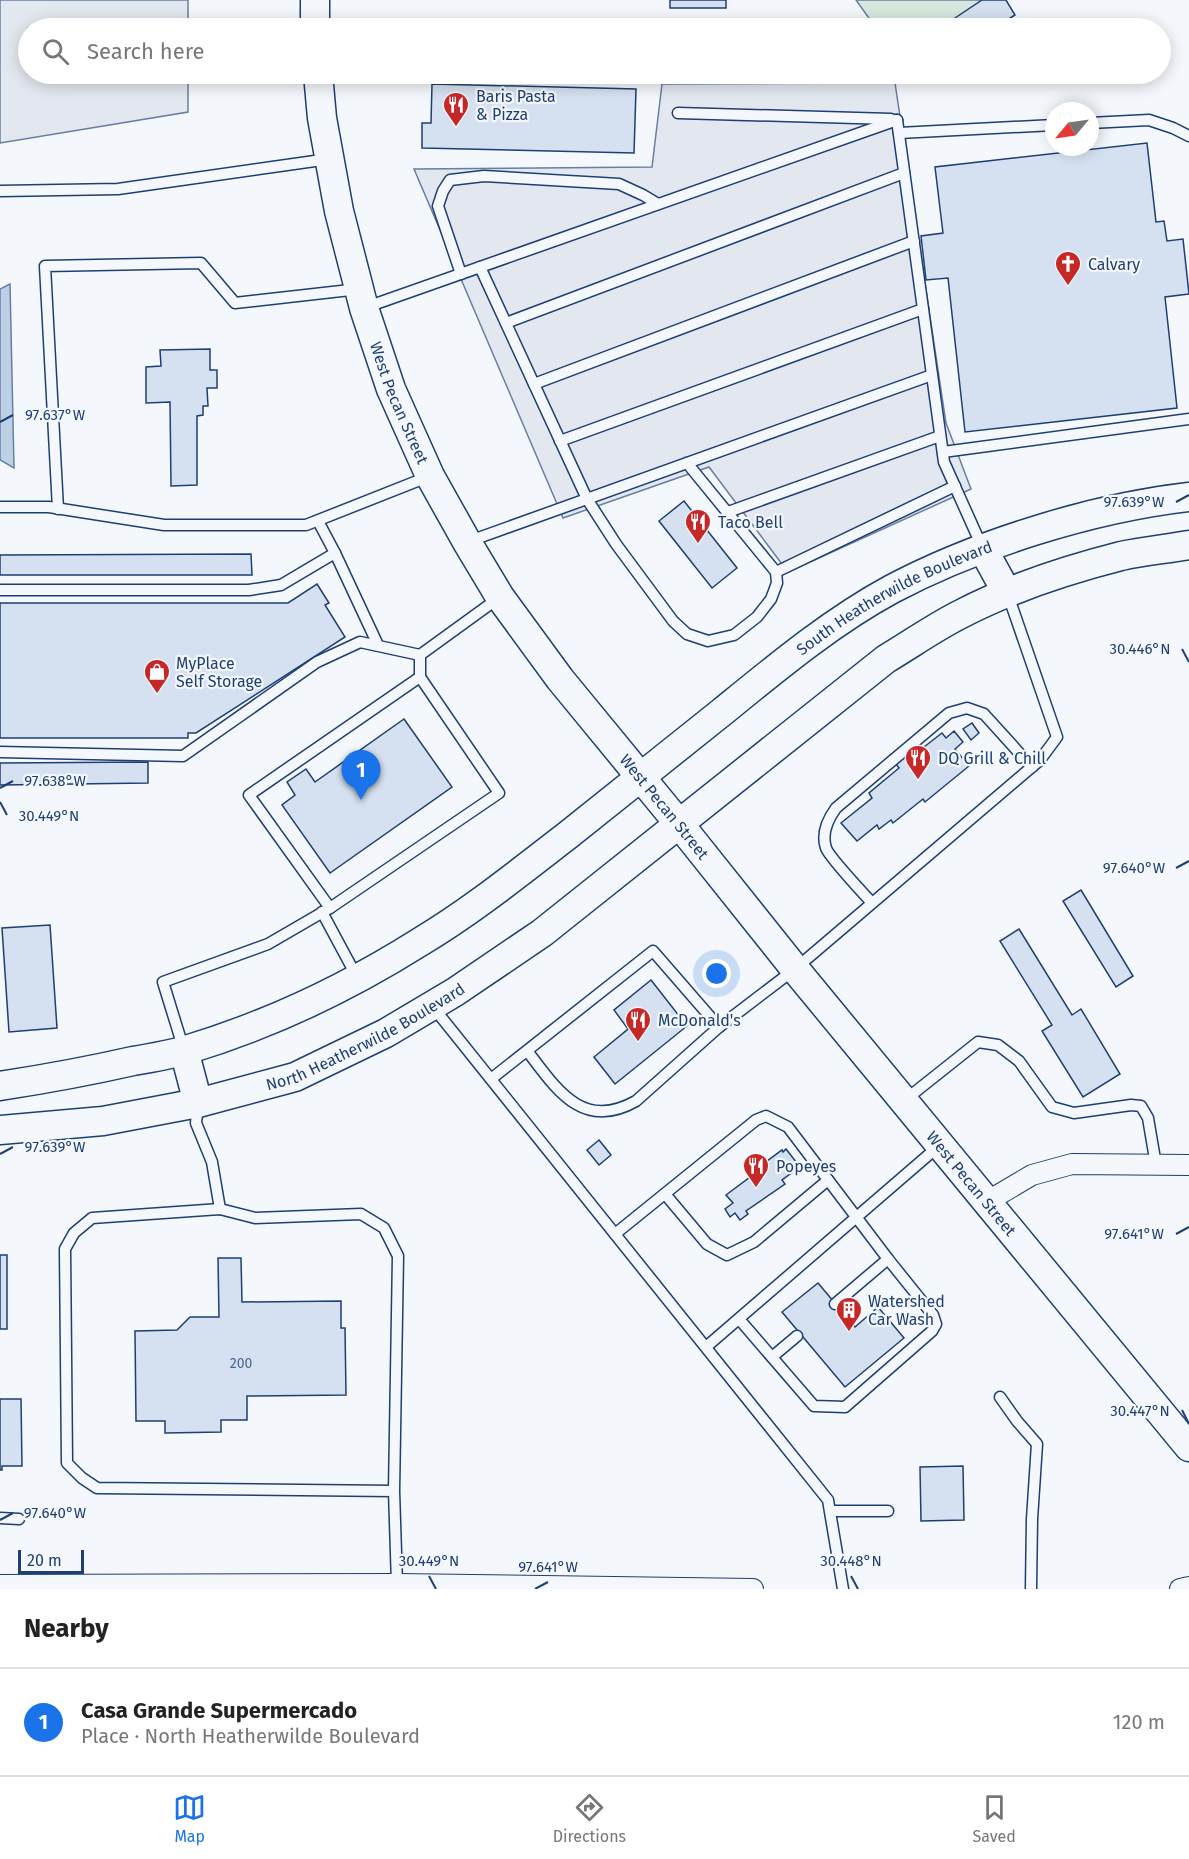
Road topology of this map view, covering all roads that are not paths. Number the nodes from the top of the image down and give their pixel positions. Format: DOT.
graph roads {
  1 [pos="315,0"];
  2 [pos="315,18"];
  3 [pos="319,84"];
  4 [pos="678,113"];
  5 [pos="897,120"];
  6 [pos="1099,123"];
  7 [pos="1045,125"];
  8 [pos="899,133"];
  9 [pos="1189,136"];
  10 [pos="329,159"];
  11 [pos="904,172"];
  12 [pos="0,191"];
  13 [pos="658,204"];
  14 [pos="914,241"];
  15 [pos="480,267"];
  16 [pos="461,274"];
  17 [pos="362,299"];
  18 [pos="923,309"];
  19 [pos="506,323"];
  20 [pos="932,375"];
  21 [pos="534,384"];
  22 [pos="1189,419"];
  23 [pos="940,436"];
  24 [pos="560,441"];
  25 [pos="943,452"];
  26 [pos="687,463"];
  27 [pos="430,476"];
  28 [pos="955,486"];
  29 [pos="1189,497"];
  30 [pos="587,499"];
  31 [pos="0,507"];
  32 [pos="58,509"];
  33 [pos="728,512"];
  34 [pos="318,521"];
  35 [pos="467,542"];
  36 [pos="1189,545"];
  37 [pos="983,549"];
  38 [pos="335,553"];
  39 [pos="776,572"];
  40 [pos="0,590"];
  41 [pos="1007,593"];
  42 [pos="500,597"];
  43 [pos="378,645"];
  44 [pos="420,655"];
  45 [pos="420,677"];
  46 [pos="0,752"];
  47 [pos="1032,767"];
  48 [pos="641,777"];
  49 [pos="680,825"];
  50 [pos="872,903"];
  51 [pos="326,910"];
  52 [pos="795,969"];
  53 [pos="358,979"];
  54 [pos="432,1006"];
  55 [pos="719,1028"];
  56 [pos="184,1050"];
  57 [pos="528,1052"];
  58 [pos="491,1079"];
  59 [pos="0,1086"];
  60 [pos="905,1101"];
  61 [pos="198,1103"];
  62 [pos="0,1130"];
  63 [pos="940,1144"];
  64 [pos="1156,1165"];
  65 [pos="1189,1165"];
  66 [pos="828,1180"];
  67 [pos="665,1194"];
  68 [pos="988,1201"];
  69 [pos="220,1209"];
  70 [pos="856,1217"];
  71 [pos="615,1234"];
  72 [pos="888,1259"];
  73 [pos="835,1304"];
  74 [pos="739,1319"];
  75 [pos="797,1336"];
  76 [pos="706,1347"];
  77 [pos="772,1357"];
  78 [pos="1000,1396"];
  79 [pos="1189,1447"];
  80 [pos="394,1491"];
  81 [pos="831,1511"];
  82 [pos="888,1511"];
  83 [pos="0,1518"];
  84 [pos="20,1519"];
  85 [pos="397,1584"];
  86 [pos="0,1585"];
  87 [pos="31,1587"];
  88 [pos="589,1587"];
  89 [pos="1189,1587"];
  90 [pos="753,1589"];
  91 [pos="843,1589"];
  92 [pos="1031,1589"];
  93 [pos="1180,1589"];
  1 -- 2 [label="main road"];
  3 -- 10 [label="main road, West Pecan Street"];
  4 -- 5 [label="lane"];
  5 -- 8 [label="lane"];
  5 -- 13 [label="lane"];
  6 -- 9 [label="lane"];
  7 -- 8 [label="lane"];
  8 -- 11 [label="lane"];
  10 -- 12 [label="lane"];
  10 -- 17 [label="main road, West Pecan Street"];
  11 -- 14 [label="lane"];
  11 -- 19 [label="lane"];
  13 -- 15 [label="lane"];
  13 -- 16 [label="lane"];
  14 -- 18 [label="lane"];
  14 -- 21 [label="lane"];
  15 -- 16 [label="lane"];
  15 -- 19 [label="lane"];
  16 -- 17 [label="lane"];
  17 -- 27 [label="main road, West Pecan Street"];
  17 -- 32 [label="lane"];
  18 -- 20 [label="lane"];
  18 -- 24 [label="lane"];
  19 -- 21 [label="lane"];
  20 -- 23 [label="lane"];
  20 -- 26 [label="lane"];
  21 -- 24 [label="lane"];
  22 -- 25 [label="lane"];
  23 -- 25 [label="lane"];
  23 -- 33 [label="lane"];
  24 -- 30 [label="lane"];
  25 -- 28 [label="lane"];
  26 -- 30 [label="lane"];
  26 -- 33 [label="lane"];
  27 -- 34 [label="lane"];
  27 -- 35 [label="main road, West Pecan Street"];
  28 -- 37 [label="lane"];
  28 -- 39 [label="lane"];
  29 -- 37 [label="main road, South Heatherwilde Boulevard"];
  30 -- 35 [label="lane"];
  30 -- 39 [label="lane"];
  31 -- 32 [label="lane"];
  32 -- 34 [label="lane"];
  33 -- 39 [label="lane"];
  34 -- 38 [label="lane"];
  35 -- 42 [label="main road, West Pecan Street"];
  36 -- 41 [label="main road"];
  37 -- 41 [label="main road"];
  37 -- 48 [label="main road, South Heatherwilde Boulevard"];
  38 -- 40 [label="lane"];
  38 -- 43 [label="lane"];
  41 -- 47 [label="lane"];
  41 -- 49 [label="main road"];
  42 -- 44 [label="lane"];
  42 -- 48 [label="main road, West Pecan Street"];
  43 -- 44 [label="lane"];
  43 -- 46 [label="lane"];
  44 -- 45 [label="lane"];
  45 -- 51 [label="lane"];
  45 -- 51 [label="lane"];
  47 -- 50 [label="lane"];
  47 -- 50 [label="lane"];
  48 -- 49 [label="main road, West Pecan Street"];
  48 -- 53 [label="main road"];
  49 -- 52 [label="main road, West Pecan Street"];
  49 -- 54 [label="main road, North Heatherwilde Boulevard"];
  50 -- 52 [label="lane"];
  51 -- 53 [label="lane"];
  51 -- 56 [label="lane"];
  52 -- 55 [label="lane"];
  52 -- 60 [label="main road, West Pecan Street"];
  53 -- 56 [label="main road"];
  54 -- 58 [label="lane"];
  54 -- 61 [label="main road, North Heatherwilde Boulevard"];
  55 -- 57 [label="lane"];
  55 -- 57 [label="lane"];
  56 -- 59 [label="main road"];
  56 -- 61 [label="main road"];
  57 -- 58 [label="lane"];
  58 -- 71 [label="lane"];
  60 -- 63 [label="main road, West Pecan Street"];
  60 -- 64 [label="lane"];
  61 -- 62 [label="main road, North Heatherwilde Boulevard"];
  61 -- 69 [label="lane"];
  63 -- 68 [label="main road, West Pecan Street"];
  63 -- 70 [label="lane"];
  64 -- 65 [label="street"];
  64 -- 68 [label="street"];
  66 -- 67 [label="lane"];
  66 -- 67 [label="lane"];
  66 -- 70 [label="lane"];
  67 -- 71 [label="lane"];
  68 -- 79 [label="main road, West Pecan Street"];
  69 -- 80 [label="lane"];
  69 -- 80 [label="lane"];
  70 -- 72 [label="lane"];
  70 -- 74 [label="lane"];
  71 -- 76 [label="lane"];
  72 -- 73 [label="lane"];
  72 -- 77 [label="lane"];
  74 -- 76 [label="lane"];
  74 -- 77 [label="lane"];
  75 -- 77 [label="lane"];
  76 -- 81 [label="lane"];
  78 -- 92 [label="lane"];
  80 -- 85 [label="lane"];
  81 -- 82 [label="lane"];
  81 -- 91 [label="lane"];
  83 -- 84 [label="lane"];
  85 -- 87 [label="street"];
  85 -- 88 [label="street"];
  86 -- 87 [label="street"];
  88 -- 90 [label="street"];
  89 -- 93 [label="street"];
}
